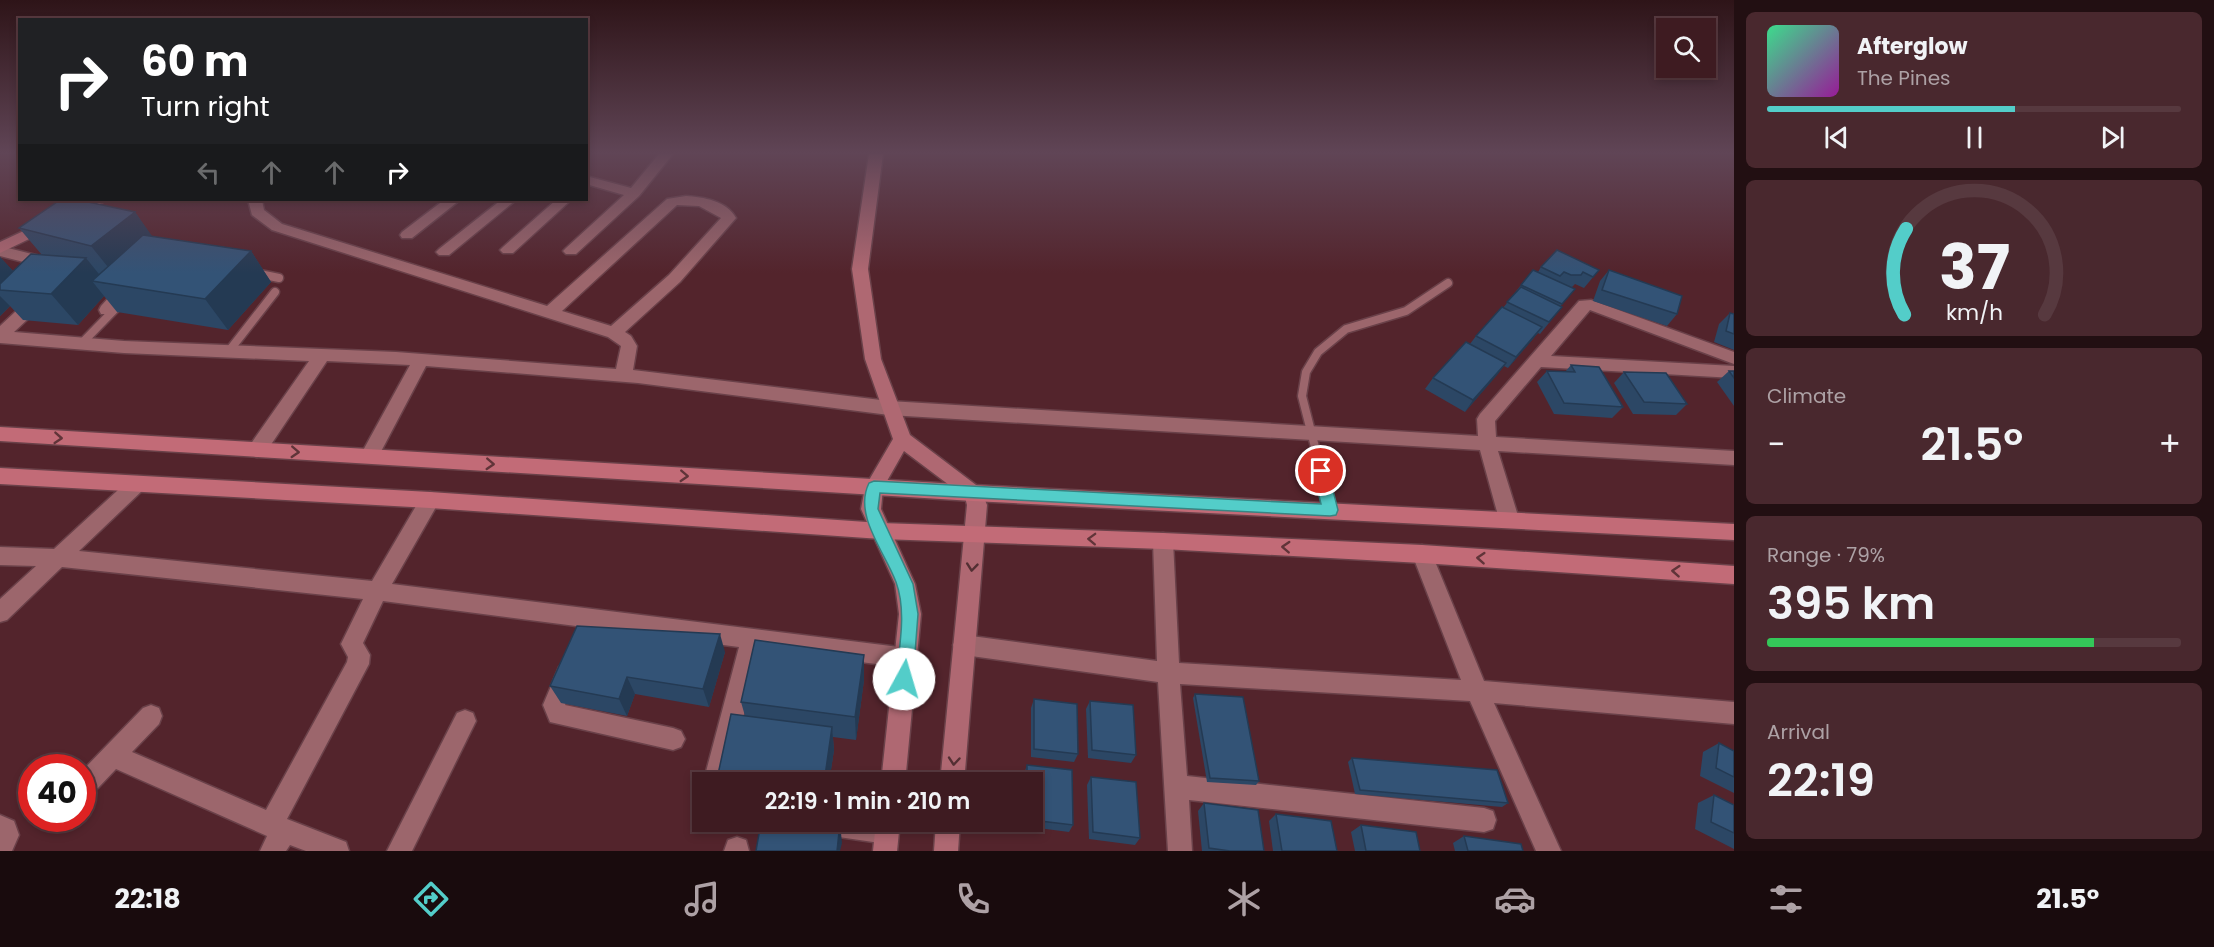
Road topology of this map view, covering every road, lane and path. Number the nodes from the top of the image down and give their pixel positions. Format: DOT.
graph roads {
  1 [pos="634,194"];
  2 [pos="870,194"];
  3 [pos="74,201"];
  4 [pos="98,201"];
  5 [pos="255,201"];
  6 [pos="452,201"];
  7 [pos="508,201"];
  8 [pos="563,201"];
  9 [pos="407,235"];
  10 [pos="0,236"];
  11 [pos="0,249"];
  12 [pos="508,250"];
  13 [pos="571,251"];
  14 [pos="444,252"];
  15 [pos="72,269"];
  16 [pos="245,272"];
  17 [pos="279,278"];
  18 [pos="135,280"];
  19 [pos="1448,282"];
  20 [pos="48,291"];
  21 [pos="276,292"];
  22 [pos="107,310"];
  23 [pos="550,313"];
  24 [pos="614,333"];
  25 [pos="0,336"];
  26 [pos="81,344"];
  27 [pos="229,351"];
  28 [pos="322,355"];
  29 [pos="1734,358"];
  30 [pos="421,360"];
  31 [pos="1534,361"];
  32 [pos="1734,372"];
  33 [pos="623,376"];
  34 [pos="890,408"];
  35 [pos="1311,433"];
  36 [pos="0,434"];
  37 [pos="902,439"];
  38 [pos="1487,444"];
  39 [pos="257,450"];
  40 [pos="369,456"];
  41 [pos="1734,458"];
  42 [pos="0,476"];
  43 [pos="137,484"];
  44 [pos="874,487"];
  45 [pos="973,493"];
  46 [pos="430,500"];
  47 [pos="1330,510"];
  48 [pos="1509,519"];
  49 [pos="881,531"];
  50 [pos="1734,532"];
  51 [pos="976,535"];
  52 [pos="1164,541"];
  53 [pos="1422,554"];
  54 [pos="0,556"];
  55 [pos="58,558"];
  56 [pos="1734,575"];
  57 [pos="377,591"];
  58 [pos="0,613"];
  59 [pos="584,636"];
  60 [pos="753,638"];
  61 [pos="964,645"];
  62 [pos="907,658"];
  63 [pos="1168,673"];
  64 [pos="1477,691"];
  65 [pos="1734,713"];
  66 [pos="151,716"];
  67 [pos="465,721"];
  68 [pos="673,739"];
  69 [pos="113,756"];
  70 [pos="718,772"];
  71 [pos="894,772"];
  72 [pos="953,772"];
  73 [pos="96,774"];
  74 [pos="1176,787"];
  75 [pos="1484,820"];
  76 [pos="0,827"];
  77 [pos="871,832"];
  78 [pos="947,832"];
  79 [pos="887,835"];
  80 [pos="276,836"];
  81 [pos="0,848"];
  82 [pos="337,851"];
  83 [pos="399,851"];
  84 [pos="946,851"];
  85 [pos="1180,851"];
  86 [pos="1549,851"];
  1 -- 13 [label="street"];
  2 -- 34 [label="street"];
  3 -- 10 [label="street"];
  4 -- 11 [label="street"];
  5 -- 23 [label="street"];
  6 -- 9 [label="street"];
  7 -- 14 [label="street"];
  8 -- 12 [label="street"];
  11 -- 15 [label="street"];
  16 -- 17 [label="lane"];
  18 -- 22 [label="street"];
  18 -- 26 [label="lane"];
  19 -- 35 [label="lane"];
  20 -- 25 [label="street"];
  21 -- 27 [label="lane"];
  23 -- 24 [label="street"];
  23 -- 24 [label="street"];
  24 -- 33 [label="street"];
  25 -- 26 [label="street"];
  26 -- 27 [label="street"];
  27 -- 28 [label="street"];
  28 -- 30 [label="street"];
  28 -- 39 [label="street"];
  29 -- 31 [label="street"];
  30 -- 33 [label="street"];
  30 -- 40 [label="street"];
  31 -- 32 [label="street"];
  31 -- 38 [label="street"];
  33 -- 34 [label="street"];
  34 -- 35 [label="street"];
  34 -- 37 [label="street"];
  35 -- 38 [label="street"];
  35 -- 47 [label="lane"];
  36 -- 39 [label="main road, one-way"];
  37 -- 44 [label="street"];
  37 -- 45 [label="street"];
  38 -- 41 [label="street"];
  38 -- 48 [label="street"];
  39 -- 40 [label="main road, one-way"];
  40 -- 44 [label="main road, one-way"];
  42 -- 43 [label="main road"];
  43 -- 46 [label="main road"];
  43 -- 55 [label="street"];
  44 -- 45 [label="main road"];
  44 -- 49 [label="street"];
  45 -- 47 [label="main road"];
  45 -- 51 [label="street"];
  46 -- 49 [label="main road"];
  46 -- 57 [label="street"];
  47 -- 48 [label="main road"];
  48 -- 50 [label="main road"];
  49 -- 51 [label="main road"];
  49 -- 62 [label="street"];
  52 -- 51 [label="main road, one-way"];
  51 -- 61 [label="street, one-way"];
  53 -- 52 [label="main road, one-way"];
  52 -- 63 [label="street"];
  56 -- 53 [label="main road, one-way"];
  53 -- 64 [label="street"];
  54 -- 55 [label="street"];
  55 -- 57 [label="street"];
  55 -- 58 [label="street"];
  57 -- 59 [label="street"];
  57 -- 80 [label="street"];
  59 -- 60 [label="street"];
  59 -- 68 [label="street"];
  60 -- 62 [label="street"];
  60 -- 70 [label="street"];
  61 -- 63 [label="street"];
  61 -- 72 [label="street, one-way"];
  62 -- 71 [label="street"];
  63 -- 64 [label="street"];
  63 -- 74 [label="street"];
  64 -- 65 [label="street"];
  64 -- 86 [label="street"];
  66 -- 69 [label="street"];
  67 -- 83 [label="street"];
  69 -- 73 [label="street"];
  69 -- 80 [label="street"];
  74 -- 75 [label="street"];
  74 -- 85 [label="street"];
  76 -- 81 [label="street"];
  77 -- 79 [label="street"];
  78 -- 84 [label="street"];
  80 -- 82 [label="street"];
}
